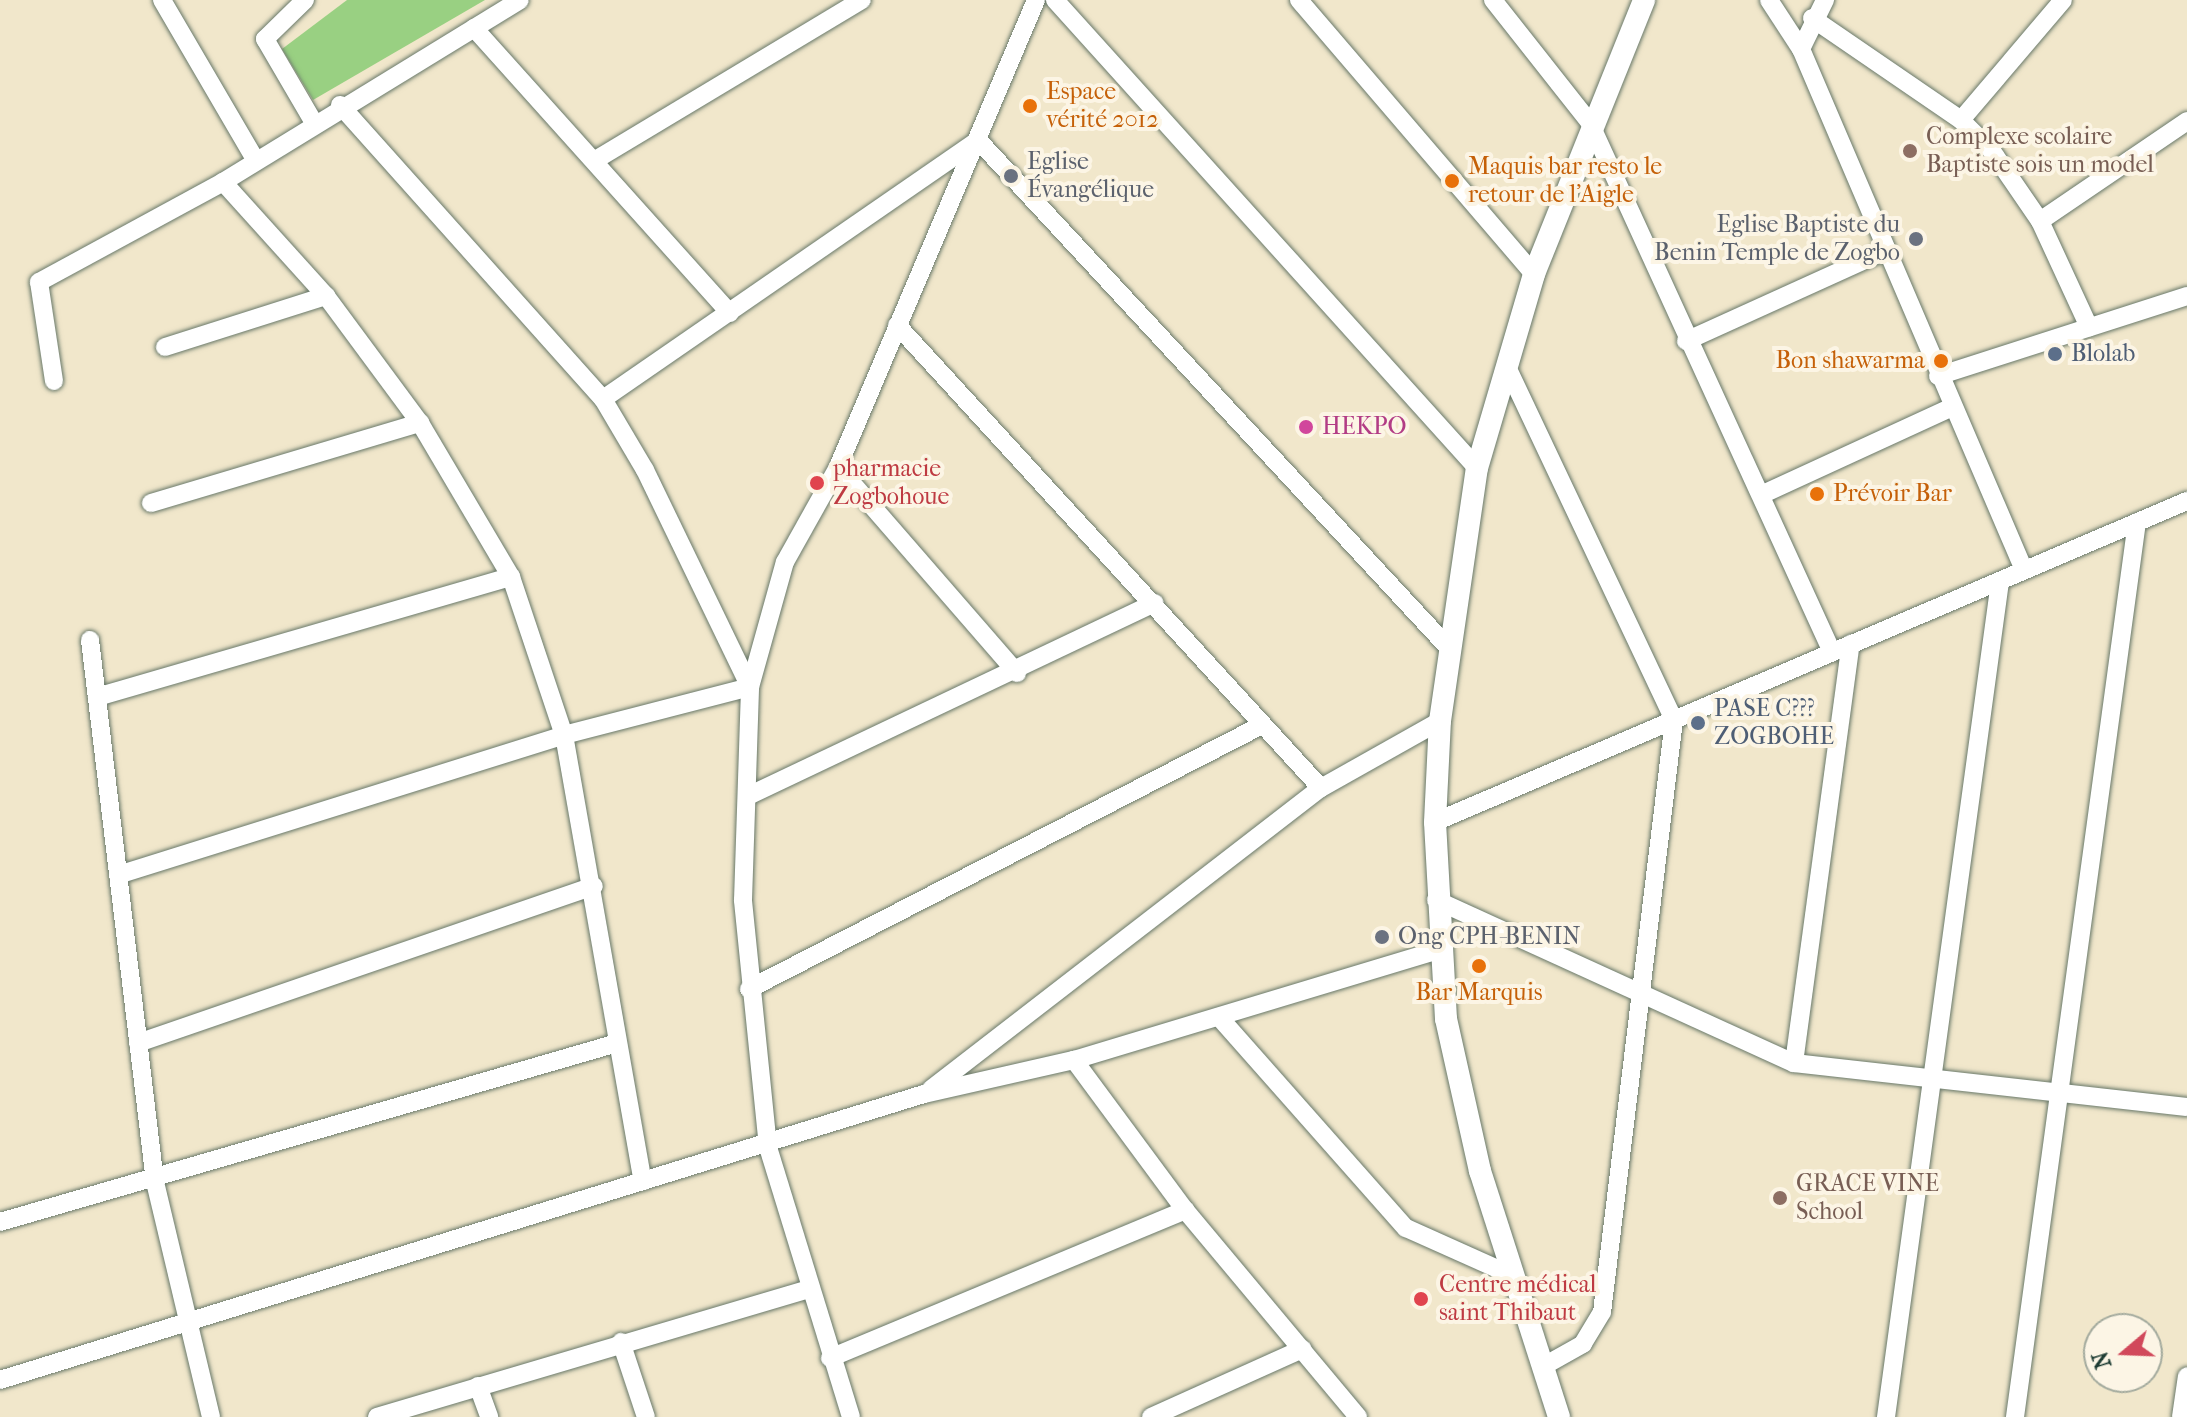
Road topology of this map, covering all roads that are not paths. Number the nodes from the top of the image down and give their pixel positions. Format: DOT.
graph roads {
  1 [pos="162,0"];
  2 [pos="305,0"];
  3 [pos="520,0"];
  4 [pos="862,0"];
  5 [pos="1036,0"];
  6 [pos="1055,0"];
  7 [pos="1299,0"];
  8 [pos="1493,0"];
  9 [pos="1644,0"];
  10 [pos="1769,0"];
  11 [pos="1825,0"];
  12 [pos="2063,0"];
  13 [pos="1812,18"];
  14 [pos="474,28"];
  15 [pos="1801,49"];
  16 [pos="340,105"];
  17 [pos="1961,120"];
  18 [pos="313,121"];
  19 [pos="2187,121"];
  20 [pos="1590,123"];
  21 [pos="978,140"];
  22 [pos="255,159"];
  23 [pos="597,159"];
  24 [pos="223,182"];
  25 [pos="2040,221"];
  26 [pos="1882,252"];
  27 [pos="1534,274"];
  28 [pos="326,296"];
  29 [pos="2187,296"];
  30 [pos="730,313"];
  31 [pos="897,325"];
  32 [pos="2089,327"];
  33 [pos="1686,341"];
  34 [pos="165,347"];
  35 [pos="1509,371"];
  36 [pos="1938,376"];
  37 [pos="54,381"];
  38 [pos="603,399"];
  39 [pos="1952,407"];
  40 [pos="420,423"];
  41 [pos="838,467"];
  42 [pos="1477,468"];
  43 [pos="1761,495"];
  44 [pos="2187,501"];
  45 [pos="151,503"];
  46 [pos="2137,522"];
  47 [pos="2024,570"];
  48 [pos="511,577"];
  49 [pos="2000,581"];
  50 [pos="1155,603"];
  51 [pos="90,640"];
  52 [pos="1851,644"];
  53 [pos="1446,645"];
  54 [pos="1832,652"];
  55 [pos="1017,673"];
  56 [pos="750,687"];
  57 [pos="97,697"];
  58 [pos="1674,720"];
  59 [pos="1440,721"];
  60 [pos="1260,726"];
  61 [pos="564,735"];
  62 [pos="1321,788"];
  63 [pos="748,796"];
  64 [pos="1435,822"];
  65 [pos="118,875"];
  66 [pos="594,886"];
  67 [pos="1436,900"];
  68 [pos="1438,950"];
  69 [pos="749,989"];
  70 [pos="1640,992"];
  71 [pos="1219,1017"];
  72 [pos="138,1043"];
  73 [pos="614,1044"];
  74 [pos="1074,1060"];
  75 [pos="1794,1063"];
  76 [pos="1931,1079"];
  77 [pos="2054,1092"];
  78 [pos="924,1094"];
  79 [pos="2187,1107"];
  80 [pos="768,1147"];
  81 [pos="643,1181"];
  82 [pos="155,1182"];
  83 [pos="1185,1210"];
  84 [pos="0,1222"];
  85 [pos="1511,1275"];
  86 [pos="809,1289"];
  87 [pos="191,1325"];
  88 [pos="621,1342"];
  89 [pos="1302,1349"];
  90 [pos="830,1358"];
  91 [pos="1542,1367"];
  92 [pos="2187,1376"];
  93 [pos="0,1380"];
  94 [pos="478,1386"];
  95 [pos="211,1417"];
  96 [pos="377,1417"];
  97 [pos="489,1417"];
  98 [pos="646,1417"];
  99 [pos="851,1417"];
  100 [pos="1151,1417"];
  101 [pos="1358,1417"];
  102 [pos="1559,1417"];
  103 [pos="1886,1417"];
  104 [pos="2015,1417"];
  105 [pos="2181,1417"];
  1 -- 22 [label="street"];
  2 -- 18 [label="street"];
  3 -- 14 [label="street"];
  4 -- 23 [label="street"];
  5 -- 21 [label="street"];
  6 -- 42 [label="street"];
  7 -- 27 [label="street"];
  8 -- 20 [label="street"];
  9 -- 20 [label="street"];
  10 -- 15 [label="street"];
  11 -- 13 [label="street"];
  12 -- 17 [label="street"];
  13 -- 15 [label="street"];
  13 -- 17 [label="street"];
  14 -- 16 [label="street"];
  14 -- 23 [label="street"];
  15 -- 26 [label="street"];
  16 -- 18 [label="street"];
  16 -- 38 [label="street"];
  17 -- 25 [label="street"];
  18 -- 22 [label="street"];
  19 -- 25 [label="street"];
  20 -- 27 [label="street"];
  20 -- 33 [label="street"];
  21 -- 30 [label="street"];
  21 -- 31 [label="street"];
  21 -- 53 [label="street"];
  22 -- 24 [label="street"];
  23 -- 30 [label="street"];
  24 -- 28 [label="street"];
  24 -- 37 [label="street"];
  25 -- 32 [label="street"];
  26 -- 33 [label="street"];
  26 -- 36 [label="street"];
  27 -- 35 [label="street"];
  28 -- 34 [label="street"];
  28 -- 40 [label="street"];
  29 -- 32 [label="street"];
  30 -- 38 [label="street"];
  31 -- 41 [label="street"];
  31 -- 50 [label="street"];
  32 -- 36 [label="street"];
  33 -- 43 [label="street"];
  35 -- 42 [label="street"];
  35 -- 58 [label="street"];
  36 -- 39 [label="street"];
  38 -- 56 [label="street"];
  39 -- 43 [label="street"];
  39 -- 47 [label="street"];
  40 -- 45 [label="street"];
  40 -- 48 [label="street"];
  41 -- 55 [label="street"];
  41 -- 56 [label="street"];
  42 -- 53 [label="street"];
  43 -- 54 [label="street"];
  44 -- 46 [label="street"];
  46 -- 47 [label="street"];
  46 -- 77 [label="street"];
  47 -- 49 [label="street"];
  48 -- 57 [label="street"];
  48 -- 61 [label="street"];
  49 -- 52 [label="street"];
  49 -- 76 [label="street"];
  50 -- 55 [label="street"];
  50 -- 60 [label="street"];
  51 -- 57 [label="street"];
  52 -- 54 [label="street"];
  52 -- 75 [label="street"];
  53 -- 59 [label="street"];
  54 -- 58 [label="street"];
  55 -- 63 [label="street"];
  56 -- 61 [label="street"];
  56 -- 63 [label="street"];
  57 -- 65 [label="street"];
  58 -- 64 [label="street"];
  58 -- 70 [label="street"];
  59 -- 62 [label="street"];
  59 -- 64 [label="street"];
  60 -- 62 [label="street"];
  60 -- 69 [label="street"];
  61 -- 65 [label="street"];
  61 -- 66 [label="street"];
  62 -- 78 [label="street"];
  63 -- 69 [label="street"];
  64 -- 67 [label="street"];
  65 -- 72 [label="street"];
  66 -- 72 [label="street"];
  66 -- 73 [label="street"];
  67 -- 68 [label="street"];
  67 -- 70 [label="street"];
  68 -- 71 [label="street"];
  68 -- 85 [label="street"];
  69 -- 80 [label="street"];
  70 -- 75 [label="street"];
  70 -- 91 [label="street"];
  71 -- 74 [label="street"];
  71 -- 85 [label="street"];
  72 -- 82 [label="street"];
  73 -- 81 [label="street"];
  73 -- 82 [label="street"];
  74 -- 78 [label="street"];
  74 -- 83 [label="street"];
  75 -- 76 [label="street"];
  76 -- 77 [label="street"];
  76 -- 103 [label="street"];
  77 -- 79 [label="street"];
  77 -- 104 [label="street"];
  78 -- 80 [label="street"];
  80 -- 81 [label="street"];
  80 -- 86 [label="street"];
  81 -- 87 [label="street"];
  82 -- 84 [label="street"];
  82 -- 87 [label="street"];
  83 -- 89 [label="street"];
  83 -- 90 [label="street"];
  85 -- 91 [label="street"];
  86 -- 88 [label="street"];
  86 -- 90 [label="street"];
  87 -- 93 [label="street"];
  87 -- 95 [label="street"];
  88 -- 94 [label="street"];
  88 -- 98 [label="street"];
  89 -- 100 [label="street"];
  89 -- 101 [label="street"];
  90 -- 99 [label="street"];
  91 -- 102 [label="street"];
  92 -- 105 [label="street"];
  94 -- 96 [label="street"];
  94 -- 97 [label="street"];
}
